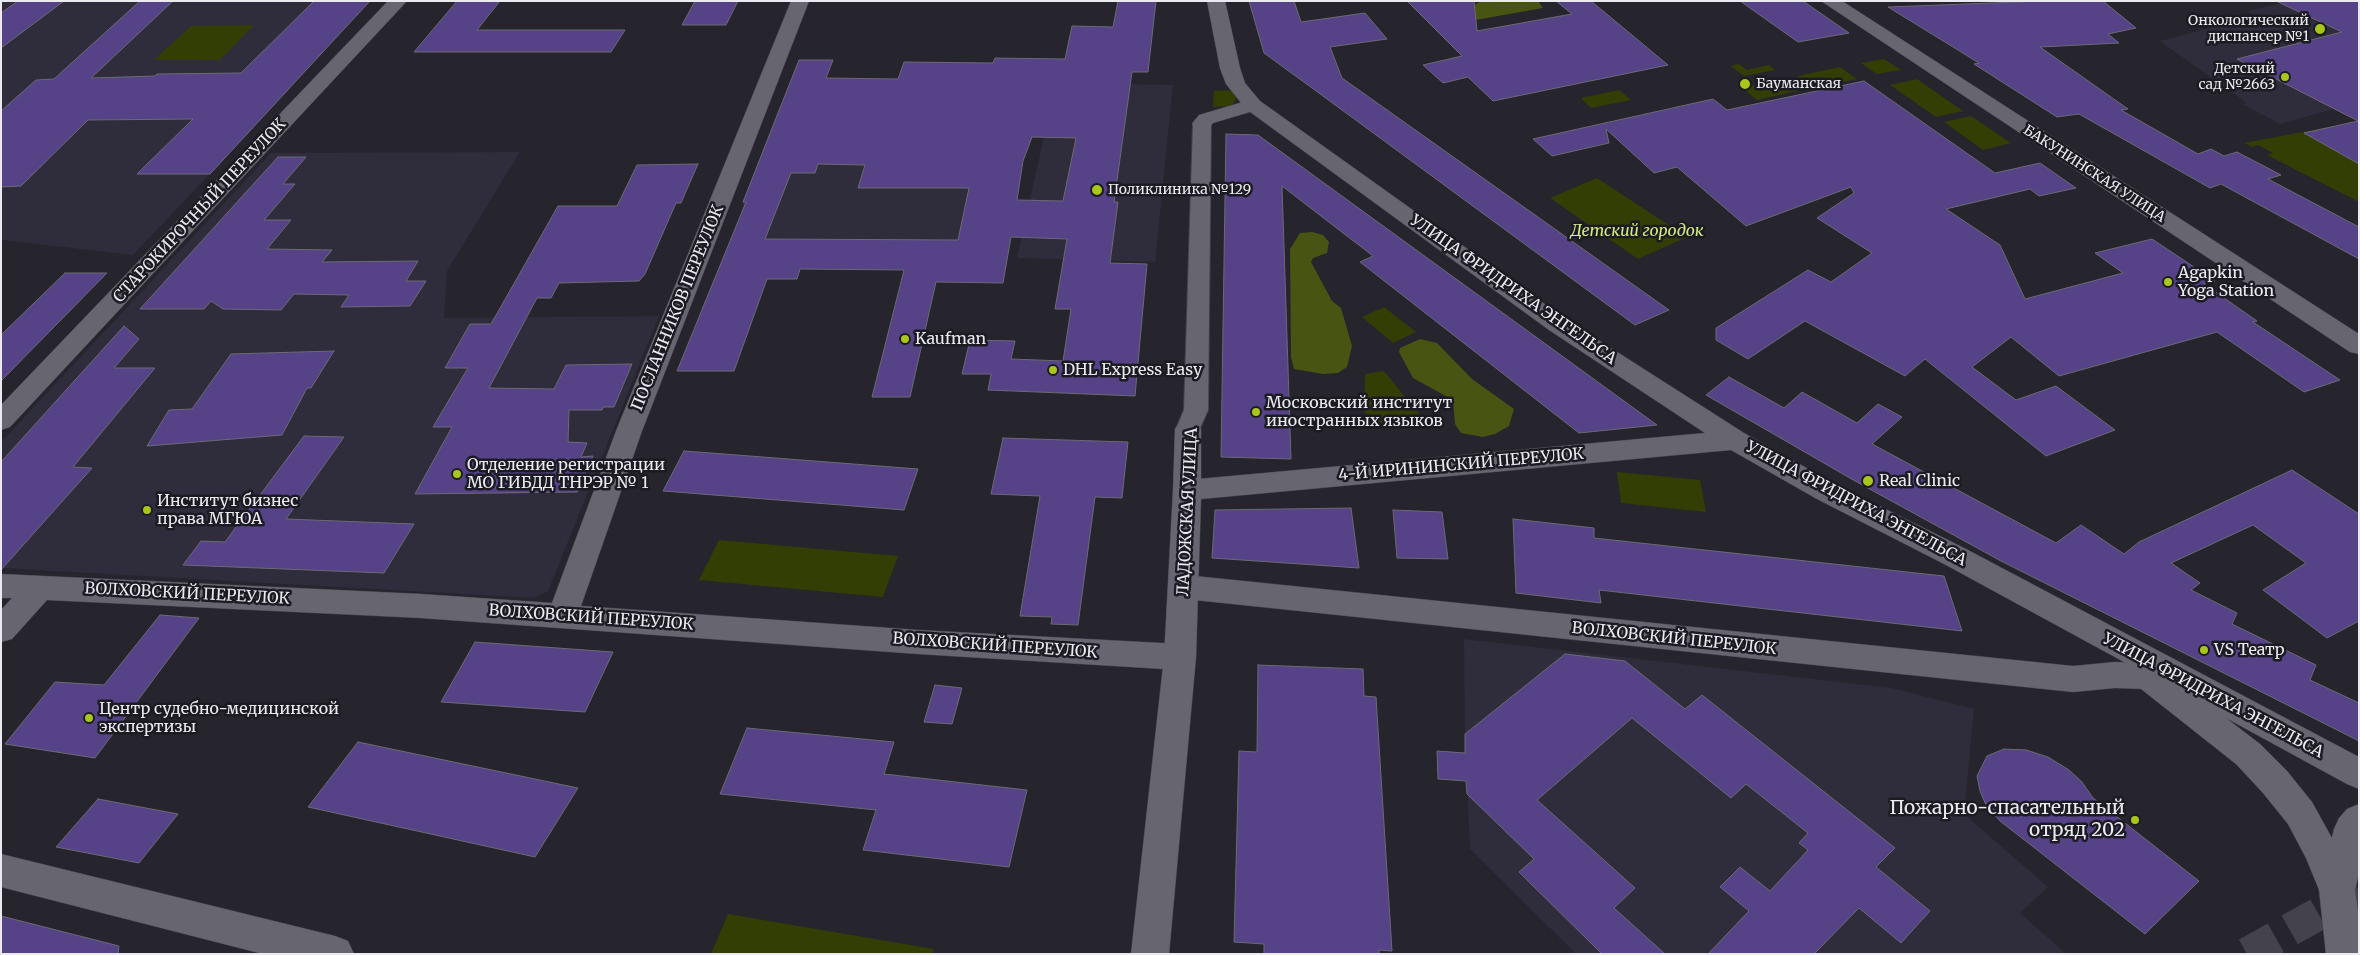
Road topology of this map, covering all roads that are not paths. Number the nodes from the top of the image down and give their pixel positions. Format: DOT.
graph roads {
  1 [pos="398,1"];
  2 [pos="800,1"];
  3 [pos="1216,1"];
  4 [pos="1830,1"];
  5 [pos="1850,1"];
  6 [pos="1253,105"];
  7 [pos="1202,124"];
  8 [pos="2359,328"];
  9 [pos="2359,346"];
  10 [pos="1,421"];
  11 [pos="1188,429"];
  12 [pos="1735,440"];
  13 [pos="1187,490"];
  14 [pos="1,586"];
  15 [pos="41,587"];
  16 [pos="1185,587"];
  17 [pos="562,616"];
  18 [pos="1,630"];
  19 [pos="1180,657"];
  20 [pos="2154,672"];
  21 [pos="2359,774"];
  22 [pos="2359,820"];
  23 [pos="1,870"];
  24 [pos="2337,890"];
  25 [pos="335,954"];
  26 [pos="1150,954"];
  27 [pos="2345,954"];
  1 -- 10 [label="street, СТАРОКИРОЧНЫЙ ПЕРЕУЛОК"];
  2 -- 17 [label="street, ПОСЛАННИКОВ ПЕРЕУЛОК"];
  3 -- 6 [label="street, УЛИЦА ФРИДРИХА ЭНГЕЛЬСА"];
  4 -- 9 [label="street, БАКУНИНСКАЯ УЛИЦА"];
  5 -- 8 [label="street, БАКУНИНСКАЯ УЛИЦА"];
  6 -- 7 [label="street, ЛАДОЖСКАЯ УЛИЦА"];
  6 -- 12 [label="street, УЛИЦА ФРИДРИХА ЭНГЕЛЬСА"];
  7 -- 11 [label="street, ЛАДОЖСКАЯ УЛИЦА"];
  11 -- 13 [label="street, ЛАДОЖСКАЯ УЛИЦА"];
  12 -- 13 [label="street, 4-Й ИРИНИНСКИЙ ПЕРЕУЛОК"];
  12 -- 20 [label="street, УЛИЦА ФРИДРИХА ЭНГЕЛЬСА"];
  13 -- 16 [label="street, ЛАДОЖСКАЯ УЛИЦА"];
  14 -- 15 [label="street, ВОЛХОВСКИЙ ПЕРЕУЛОК"];
  15 -- 17 [label="street, ВОЛХОВСКИЙ ПЕРЕУЛОК"];
  15 -- 18 [label="street"];
  16 -- 19 [label="street, ЛАДОЖСКАЯ УЛИЦА"];
  16 -- 20 [label="street, ВОЛХОВСКИЙ ПЕРЕУЛОК"];
  17 -- 19 [label="street, ВОЛХОВСКИЙ ПЕРЕУЛОК"];
  19 -- 26 [label="street, ЛАДОЖСКАЯ УЛИЦА"];
  20 -- 21 [label="street, УЛИЦА ФРИДРИХА ЭНГЕЛЬСА"];
  20 -- 24 [label="street"];
  22 -- 24 [label="street"];
  23 -- 25 [label="street"];
  24 -- 27 [label="street"];
}
